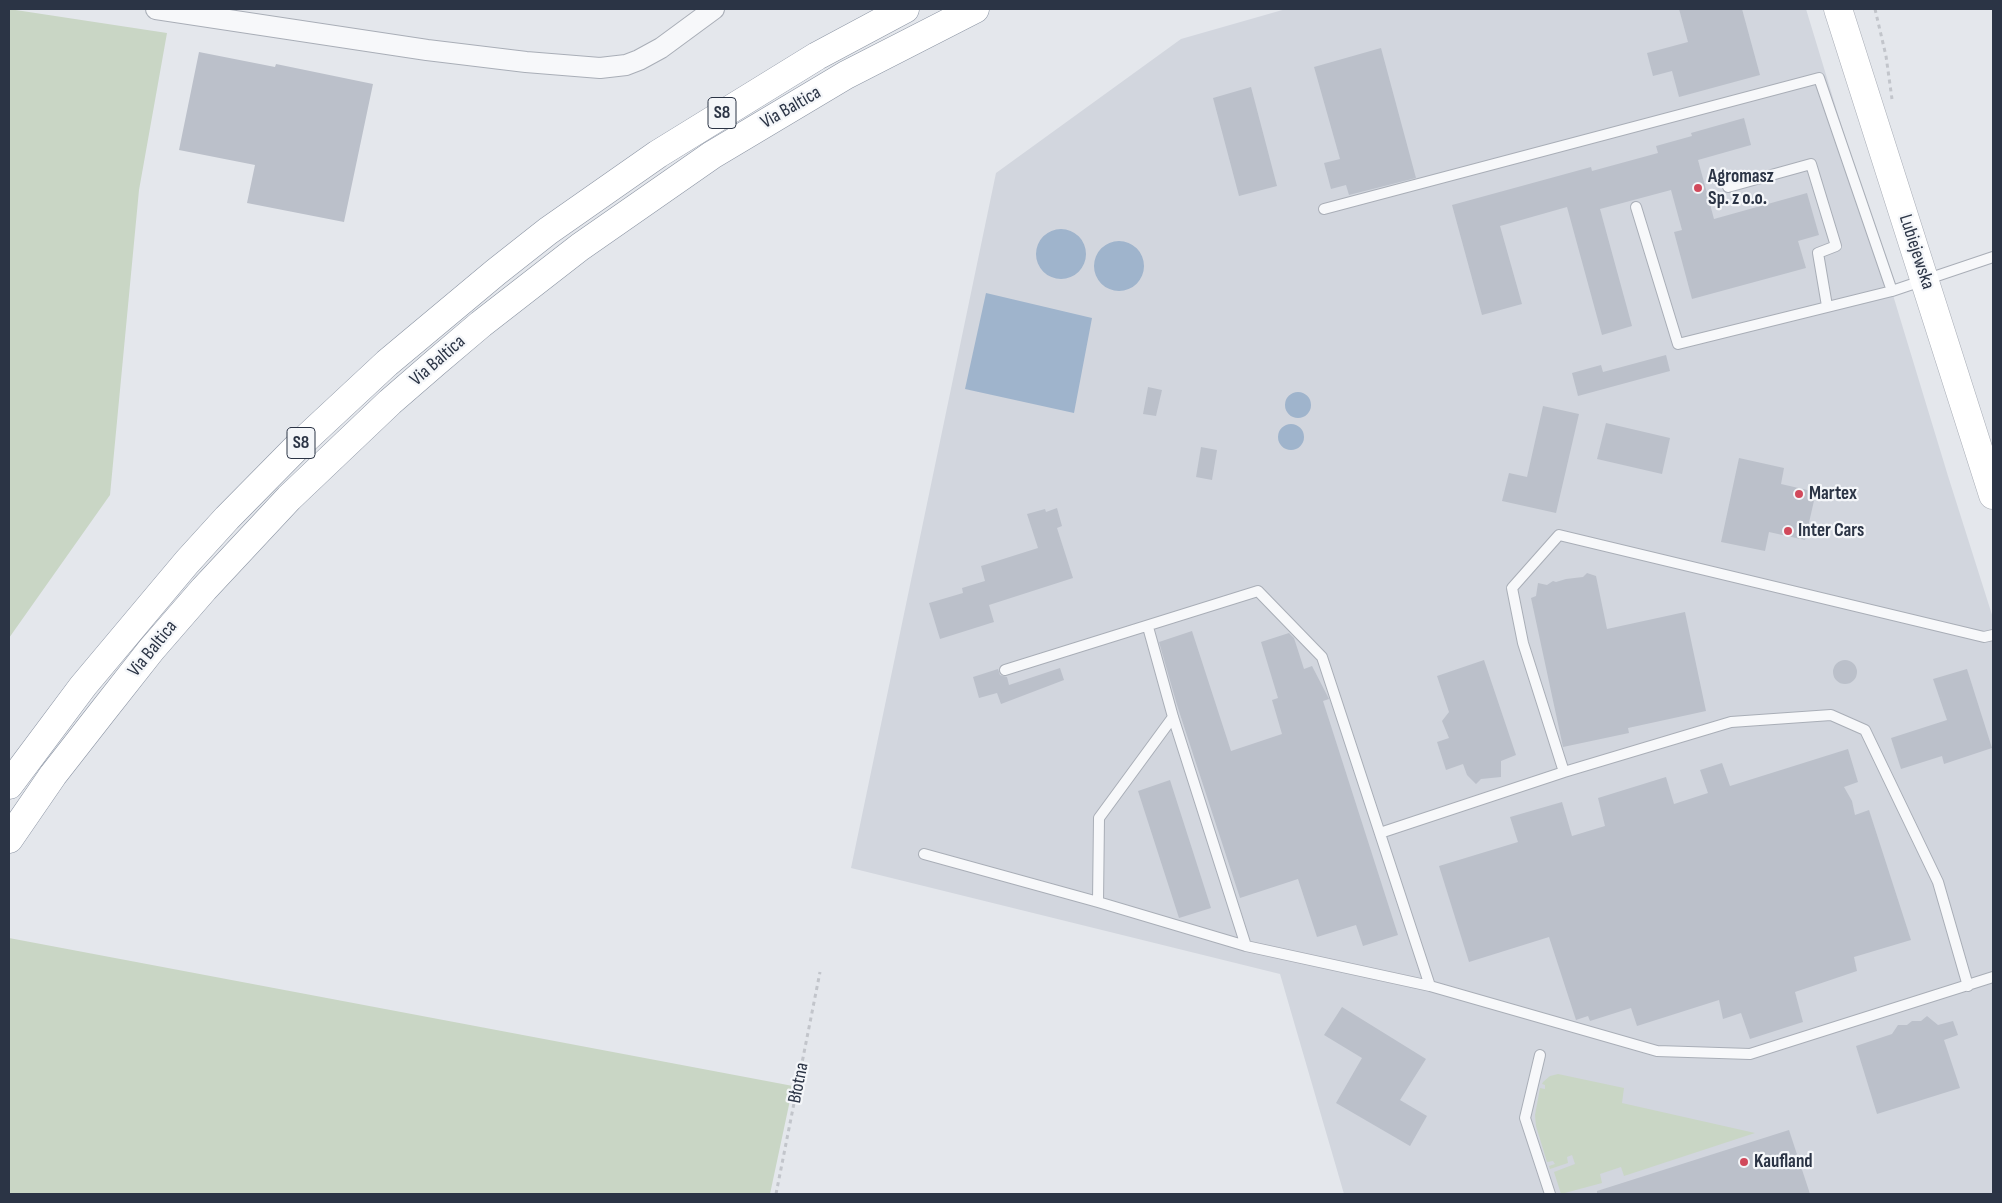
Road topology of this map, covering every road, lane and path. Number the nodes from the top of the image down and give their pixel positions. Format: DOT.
graph roads {
  1 [pos="156,9"];
  2 [pos="714,9"];
  3 [pos="905,9"];
  4 [pos="975,9"];
  5 [pos="1838,9"];
  6 [pos="1875,9"];
  7 [pos="1892,101"];
  8 [pos="1728,187"];
  9 [pos="1636,207"];
  10 [pos="1324,209"];
  11 [pos="1993,257"];
  12 [pos="1924,279"];
  13 [pos="1892,291"];
  14 [pos="1827,306"];
  15 [pos="1993,495"];
  16 [pos="1148,627"];
  17 [pos="1993,635"];
  18 [pos="1005,670"];
  19 [pos="1173,717"];
  20 [pos="1564,772"];
  21 [pos="9,785"];
  22 [pos="1380,833"];
  23 [pos="9,839"];
  24 [pos="924,854"];
  25 [pos="1098,902"];
  26 [pos="1246,946"];
  27 [pos="820,972"];
  28 [pos="1993,977"];
  29 [pos="1430,986"];
  30 [pos="1968,986"];
  31 [pos="1540,1055"];
  32 [pos="776,1194"];
  33 [pos="1550,1194"];
  1 -- 2 [label="street"];
  3 -- 21 [label="main road, Via Baltica / S8"];
  4 -- 23 [label="main road, Via Baltica / S8"];
  5 -- 12 [label="main road, Lubiejewska"];
  6 -- 7 [label="path"];
  8 -- 14 [label="lane"];
  9 -- 14 [label="lane"];
  10 -- 13 [label="lane"];
  11 -- 12 [label="lane"];
  12 -- 13 [label="lane"];
  12 -- 15 [label="main road, Lubiejewska"];
  13 -- 14 [label="lane"];
  16 -- 18 [label="lane"];
  16 -- 19 [label="lane"];
  16 -- 22 [label="lane"];
  17 -- 20 [label="lane"];
  19 -- 25 [label="lane"];
  19 -- 26 [label="lane"];
  20 -- 22 [label="lane"];
  20 -- 30 [label="lane"];
  22 -- 29 [label="lane"];
  24 -- 25 [label="lane"];
  25 -- 26 [label="lane"];
  26 -- 29 [label="lane"];
  27 -- 32 [label="path, Błotna"];
  28 -- 30 [label="lane"];
  29 -- 30 [label="lane"];
  31 -- 33 [label="lane"];
}
